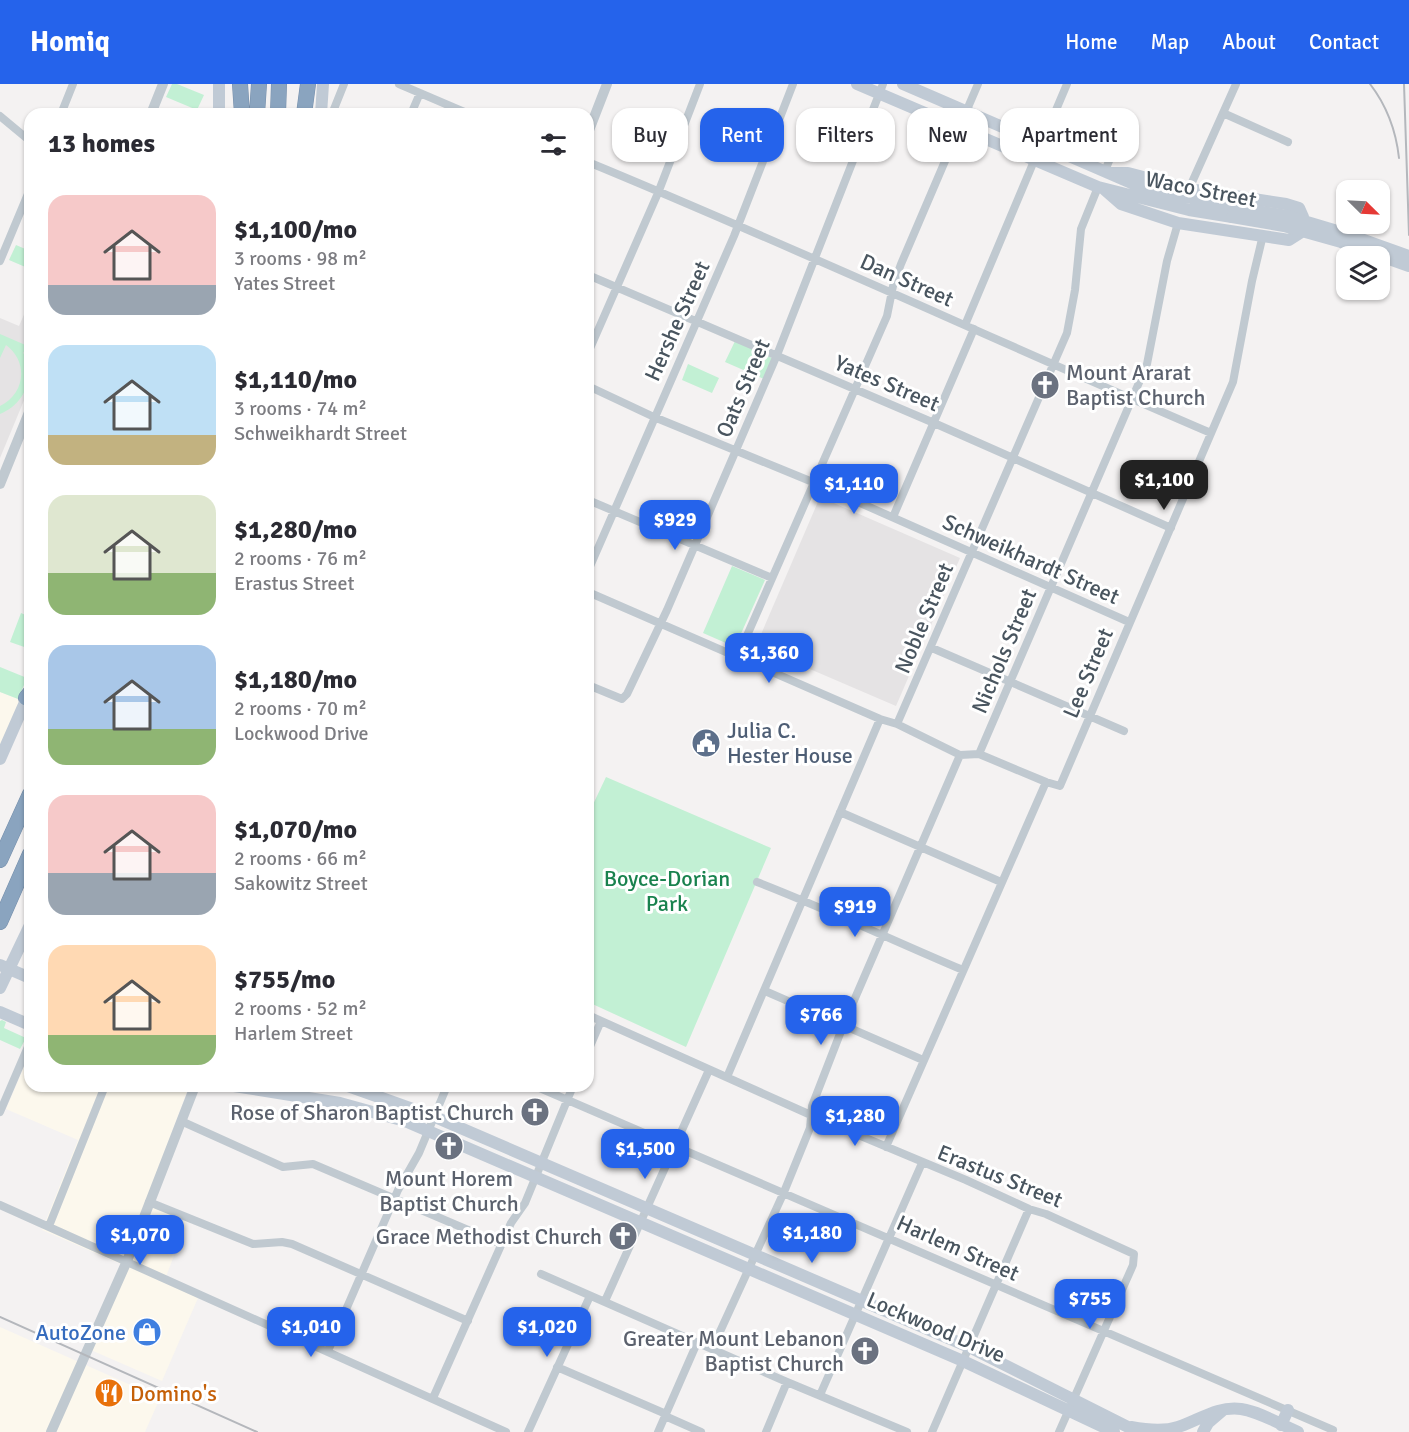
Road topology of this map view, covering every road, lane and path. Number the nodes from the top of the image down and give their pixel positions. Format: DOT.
graph roads {
  1 [pos="73,84"];
  2 [pos="163,84"];
  3 [pos="219,84"];
  4 [pos="240,84"];
  5 [pos="259,84"];
  6 [pos="279,84"];
  7 [pos="308,84"];
  8 [pos="323,84"];
  9 [pos="344,84"];
  10 [pos="399,84"];
  11 [pos="607,84"];
  12 [pos="700,84"];
  13 [pos="793,84"];
  14 [pos="857,84"];
  15 [pos="903,84"];
  16 [pos="978,84"];
  17 [pos="1067,84"];
  18 [pos="1236,84"];
  19 [pos="881,88"];
  20 [pos="420,93"];
  21 [pos="63,108"];
  22 [pos="153,108"];
  23 [pos="219,108"];
  24 [pos="242,108"];
  25 [pos="257,108"];
  26 [pos="279,108"];
  27 [pos="305,108"];
  28 [pos="321,108"];
  29 [pos="334,108"];
  30 [pos="414,108"];
  31 [pos="455,108"];
  32 [pos="920,108"];
  33 [pos="959,108"];
  34 [pos="967,108"];
  35 [pos="1057,108"];
  36 [pos="1223,113"];
  37 [pos="0,116"];
  38 [pos="594,118"];
  39 [pos="24,136"];
  40 [pos="1288,142"];
  41 [pos="943,162"];
  42 [pos="1034,162"];
  43 [pos="1036,162"];
  44 [pos="1086,162"];
  45 [pos="1111,162"];
  46 [pos="594,165"];
  47 [pos="1108,172"];
  48 [pos="1102,189"];
  49 [pos="1189,189"];
  50 [pos="658,193"];
  51 [pos="24,203"];
  52 [pos="1233,212"];
  53 [pos="1178,223"];
  54 [pos="739,225"];
  55 [pos="1263,235"];
  56 [pos="1409,256"];
  57 [pos="815,260"];
  58 [pos="0,261"];
  59 [pos="1409,266"];
  60 [pos="594,278"];
  61 [pos="616,288"];
  62 [pos="891,292"];
  63 [pos="696,322"];
  64 [pos="965,325"];
  65 [pos="974,329"];
  66 [pos="594,339"];
  67 [pos="777,355"];
  68 [pos="1053,365"];
  69 [pos="594,389"];
  70 [pos="855,389"];
  71 [pos="1132,399"];
  72 [pos="654,417"];
  73 [pos="934,423"];
  74 [pos="24,425"];
  75 [pos="1211,433"];
  76 [pos="735,452"];
  77 [pos="1013,458"];
  78 [pos="815,483"];
  79 [pos="0,484"];
  80 [pos="1091,494"];
  81 [pos="594,503"];
  82 [pos="614,511"];
  83 [pos="893,517"];
  84 [pos="1171,528"];
  85 [pos="694,544"];
  86 [pos="972,553"];
  87 [pos="594,557"];
  88 [pos="772,578"];
  89 [pos="1051,588"];
  90 [pos="594,595"];
  91 [pos="1129,622"];
  92 [pos="660,623"];
  93 [pos="932,648"];
  94 [pos="738,656"];
  95 [pos="1011,682"];
  96 [pos="594,687"];
  97 [pos="24,705"];
  98 [pos="1089,716"];
  99 [pos="880,719"];
  100 [pos="897,724"];
  101 [pos="1124,731"];
  102 [pos="1,753"];
  103 [pos="979,754"];
  104 [pos="960,755"];
  105 [pos="1046,782"];
  106 [pos="24,807"];
  107 [pos="840,812"];
  108 [pos="920,848"];
  109 [pos="0,860"];
  110 [pos="24,868"];
  111 [pos="757,882"];
  112 [pos="1001,882"];
  113 [pos="804,900"];
  114 [pos="0,922"];
  115 [pos="24,935"];
  116 [pos="882,936"];
  117 [pos="4,967"];
  118 [pos="963,970"];
  119 [pos="24,975"];
  120 [pos="0,988"];
  121 [pos="765,991"];
  122 [pos="0,1012"];
  123 [pos="594,1018"];
  124 [pos="601,1021"];
  125 [pos="24,1022"];
  126 [pos="843,1026"];
  127 [pos="594,1037"];
  128 [pos="24,1056"];
  129 [pos="923,1060"];
  130 [pos="709,1070"];
  131 [pos="727,1077"];
  132 [pos="103,1092"];
  133 [pos="193,1092"];
  134 [pos="294,1092"];
  135 [pos="365,1092"];
  136 [pos="445,1092"];
  137 [pos="549,1092"];
  138 [pos="570,1092"];
  139 [pos="567,1100"];
  140 [pos="0,1112"];
  141 [pos="813,1116"];
  142 [pos="435,1117"];
  143 [pos="182,1121"];
  144 [pos="428,1131"];
  145 [pos="675,1145"];
  146 [pos="886,1147"];
  147 [pos="540,1163"];
  148 [pos="922,1163"];
  149 [pos="535,1177"];
  150 [pos="784,1192"];
  151 [pos="395,1198"];
  152 [pos="149,1202"];
  153 [pos="0,1204"];
  154 [pos="646,1209"];
  155 [pos="1029,1209"];
  156 [pos="640,1223"];
  157 [pos="48,1226"];
  158 [pos="889,1238"];
  159 [pos="501,1244"];
  160 [pos="755,1256"];
  161 [pos="127,1261"];
  162 [pos="748,1269"];
  163 [pos="361,1274"];
  164 [pos="541,1274"];
  165 [pos="995,1285"];
  166 [pos="590,1296"];
  167 [pos="604,1301"];
  168 [pos="861,1301"];
  169 [pos="855,1315"];
  170 [pos="468,1321"];
  171 [pos="1104,1331"];
  172 [pos="697,1343"];
  173 [pos="969,1347"];
  174 [pos="712,1349"];
  175 [pos="328,1351"];
  176 [pos="963,1361"];
  177 [pos="557,1367"];
  178 [pos="787,1382"];
  179 [pos="820,1395"];
  180 [pos="433,1398"];
  181 [pos="1075,1399"];
  182 [pos="1223,1410"];
  183 [pos="1287,1410"];
  184 [pos="1068,1412"];
  185 [pos="666,1415"];
  186 [pos="1281,1425"];
  187 [pos="892,1429"];
  188 [pos="1133,1429"];
  189 [pos="1333,1430"];
  190 [pos="51,1432"];
  191 [pos="506,1432"];
  192 [pos="528,1432"];
  193 [pos="658,1432"];
  194 [pos="701,1432"];
  195 [pos="766,1432"];
  196 [pos="907,1432"];
  197 [pos="932,1432"];
  198 [pos="1059,1432"];
  199 [pos="1113,1432"];
  200 [pos="1203,1432"];
  201 [pos="1298,1432"];
  1 -- 21 [label="street"];
  2 -- 22 [label="street"];
  3 -- 23 [label="main road"];
  4 -- 24 [label="highway"];
  5 -- 25 [label="highway"];
  6 -- 26 [label="highway"];
  7 -- 27 [label="highway"];
  8 -- 28 [label="main road"];
  9 -- 29 [label="street"];
  10 -- 20 [label="street"];
  11 -- 38 [label="street"];
  12 -- 50 [label="street"];
  13 -- 54 [label="street, Hershe Street"];
  14 -- 19 [label="main road, Waco Street"];
  15 -- 33 [label="main road, Waco Street"];
  16 -- 34 [label="street"];
  17 -- 35 [label="street"];
  18 -- 36 [label="street"];
  19 -- 32 [label="main road, Waco Street"];
  19 -- 57 [label="street, Oats Street"];
  20 -- 30 [label="street"];
  20 -- 31 [label="street"];
  36 -- 40 [label="street"];
  36 -- 49 [label="street"];
  37 -- 39 [label="street"];
  41 -- 62 [label="street"];
  42 -- 64 [label="street"];
  43 -- 48 [label="main road, Waco Street"];
  44 -- 47 [label="main road, Waco Street"];
  45 -- 47 [label="street"];
  46 -- 50 [label="street, Dan Street"];
  47 -- 49 [label="main road"];
  47 -- 52 [label="main road, Waco Street"];
  48 -- 52 [label="main road, Waco Street"];
  48 -- 53 [label="main road"];
  48 -- 68 [label="street, Noble Street"];
  49 -- 55 [label="main road"];
  50 -- 54 [label="street, Dan Street"];
  50 -- 61 [label="street"];
  51 -- 58 [label="street"];
  52 -- 56 [label="main road, Waco Street, bridge"];
  52 -- 59 [label="main road, Waco Street, bridge"];
  53 -- 55 [label="main road"];
  53 -- 71 [label="street, Nichols Street"];
  54 -- 57 [label="street, Dan Street"];
  54 -- 63 [label="street, Hershe Street"];
  55 -- 75 [label="street, Lee Street"];
  57 -- 62 [label="street, Dan Street"];
  57 -- 67 [label="street, Oats Street"];
  60 -- 61 [label="street, Yates Street"];
  61 -- 63 [label="street, Yates Street"];
  61 -- 66 [label="street"];
  62 -- 64 [label="street, Dan Street"];
  62 -- 70 [label="street"];
  63 -- 67 [label="street, Yates Street"];
  63 -- 72 [label="street, Hershe Street"];
  64 -- 65 [label="street, Dan Street"];
  65 -- 68 [label="street, Dan Street"];
  65 -- 73 [label="street"];
  67 -- 70 [label="street, Yates Street"];
  67 -- 76 [label="street, Oats Street"];
  68 -- 71 [label="street, Dan Street"];
  68 -- 77 [label="street, Noble Street"];
  69 -- 72 [label="street, Schweikhardt Street"];
  70 -- 73 [label="street, Yates Street"];
  70 -- 78 [label="street"];
  71 -- 75 [label="street, Dan Street"];
  71 -- 80 [label="street, Nichols Street"];
  72 -- 76 [label="street, Schweikhardt Street"];
  72 -- 82 [label="street, Hershe Street"];
  73 -- 77 [label="street, Yates Street"];
  73 -- 83 [label="street"];
  74 -- 79 [label="street"];
  75 -- 84 [label="street, Lee Street"];
  76 -- 78 [label="street, Schweikhardt Street"];
  76 -- 85 [label="street, Oats Street"];
  77 -- 80 [label="street, Yates Street"];
  77 -- 86 [label="street, Noble Street"];
  78 -- 83 [label="street, Schweikhardt Street"];
  78 -- 88 [label="street"];
  80 -- 84 [label="street, Yates Street"];
  80 -- 89 [label="street, Nichols Street"];
  81 -- 82 [label="street"];
  82 -- 85 [label="street"];
  82 -- 87 [label="street, Hershe Street"];
  83 -- 86 [label="street, Schweikhardt Street"];
  84 -- 91 [label="street, Lee Street"];
  85 -- 88 [label="street"];
  85 -- 92 [label="street, Oats Street"];
  86 -- 89 [label="street, Schweikhardt Street"];
  86 -- 93 [label="street, Noble Street"];
  88 -- 94 [label="street"];
  89 -- 91 [label="street, Schweikhardt Street"];
  89 -- 95 [label="street, Nichols Street"];
  90 -- 92 [label="street"];
  91 -- 98 [label="street, Lee Street"];
  92 -- 94 [label="street"];
  92 -- 96 [label="street, Oats Street"];
  93 -- 95 [label="street"];
  93 -- 100 [label="street, Noble Street"];
  94 -- 99 [label="street"];
  95 -- 98 [label="street"];
  95 -- 103 [label="street, Nichols Street"];
  97 -- 102 [label="main road"];
  98 -- 101 [label="street"];
  98 -- 105 [label="street, Lee Street"];
  99 -- 100 [label="street"];
  99 -- 107 [label="street"];
  100 -- 104 [label="street"];
  103 -- 104 [label="street"];
  103 -- 105 [label="street"];
  104 -- 108 [label="street"];
  105 -- 112 [label="street"];
  106 -- 109 [label="highway"];
  107 -- 108 [label="street"];
  107 -- 113 [label="street"];
  108 -- 112 [label="street"];
  108 -- 116 [label="street"];
  110 -- 114 [label="highway"];
  111 -- 113 [label="street"];
  112 -- 118 [label="street"];
  113 -- 116 [label="street"];
  113 -- 121 [label="street"];
  115 -- 117 [label="main road"];
  116 -- 118 [label="street"];
  116 -- 126 [label="street"];
  117 -- 119 [label="main road"];
  117 -- 120 [label="main road"];
  118 -- 129 [label="street"];
  121 -- 126 [label="street"];
  121 -- 131 [label="street"];
  122 -- 125 [label="main road"];
  123 -- 124 [label="street, Erastus Street"];
  124 -- 127 [label="street"];
  124 -- 130 [label="street, Erastus Street"];
  126 -- 129 [label="street"];
  126 -- 141 [label="street"];
  128 -- 140 [label="street"];
  129 -- 146 [label="street"];
  130 -- 131 [label="street, Erastus Street"];
  130 -- 145 [label="street"];
  131 -- 141 [label="street, Erastus Street"];
  132 -- 157 [label="street"];
  133 -- 143 [label="street"];
  134 -- 144 [label="main road, Lockwood Drive"];
  135 -- 142 [label="main road, Lockwood Drive"];
  136 -- 142 [label="street"];
  137 -- 139 [label="street, Harlem Street"];
  138 -- 139 [label="street"];
  139 -- 145 [label="street, Harlem Street"];
  139 -- 147 [label="street"];
  141 -- 146 [label="street, Erastus Street"];
  141 -- 150 [label="street"];
  142 -- 144 [label="street"];
  142 -- 147 [label="main road, Lockwood Drive"];
  143 -- 151 [label="street"];
  143 -- 152 [label="street"];
  144 -- 149 [label="main road, Lockwood Drive"];
  144 -- 151 [label="street"];
  145 -- 150 [label="street, Harlem Street"];
  145 -- 154 [label="street"];
  146 -- 148 [label="street, Erastus Street"];
  147 -- 149 [label="street"];
  147 -- 154 [label="main road, Lockwood Drive"];
  148 -- 155 [label="street, Erastus Street"];
  148 -- 158 [label="street"];
  149 -- 156 [label="main road, Lockwood Drive"];
  149 -- 159 [label="street"];
  150 -- 158 [label="street, Harlem Street"];
  150 -- 160 [label="street"];
  151 -- 159 [label="street"];
  151 -- 163 [label="street"];
  152 -- 161 [label="street"];
  152 -- 163 [label="street"];
  153 -- 157 [label="street"];
  154 -- 156 [label="street"];
  154 -- 160 [label="main road, Lockwood Drive"];
  155 -- 165 [label="street"];
  155 -- 171 [label="street, Erastus Street"];
  156 -- 162 [label="main road, Lockwood Drive"];
  156 -- 167 [label="street"];
  157 -- 161 [label="street"];
  158 -- 165 [label="street, Harlem Street"];
  158 -- 168 [label="street"];
  159 -- 170 [label="street"];
  160 -- 162 [label="street"];
  160 -- 168 [label="main road, Lockwood Drive"];
  161 -- 175 [label="street"];
  161 -- 190 [label="street"];
  162 -- 169 [label="main road, Lockwood Drive"];
  162 -- 174 [label="street"];
  163 -- 170 [label="street"];
  163 -- 175 [label="street"];
  164 -- 166 [label="street"];
  165 -- 171 [label="street, Harlem Street"];
  165 -- 173 [label="street"];
  166 -- 167 [label="street"];
  166 -- 177 [label="street"];
  167 -- 172 [label="street"];
  168 -- 169 [label="street"];
  168 -- 173 [label="main road, Lockwood Drive"];
  169 -- 176 [label="main road, Lockwood Drive"];
  169 -- 179 [label="street"];
  170 -- 180 [label="street"];
  171 -- 181 [label="street"];
  171 -- 183 [label="street, Harlem Street"];
  172 -- 174 [label="street"];
  172 -- 185 [label="street"];
  173 -- 176 [label="street"];
  173 -- 181 [label="main road, Lockwood Drive"];
  174 -- 178 [label="street"];
  175 -- 180 [label="street"];
  176 -- 184 [label="main road, Lockwood Drive"];
  176 -- 197 [label="street"];
  177 -- 185 [label="street"];
  177 -- 192 [label="street"];
  178 -- 179 [label="street"];
  178 -- 195 [label="street"];
  179 -- 187 [label="street"];
  180 -- 191 [label="street"];
  181 -- 184 [label="street"];
  181 -- 188 [label="main road, Lockwood Drive"];
  182 -- 186 [label="main road"];
  182 -- 188 [label="main road"];
  182 -- 200 [label="main road"];
  183 -- 186 [label="main road"];
  183 -- 189 [label="street, Harlem Street"];
  184 -- 198 [label="street"];
  184 -- 199 [label="main road, Lockwood Drive"];
  185 -- 193 [label="street"];
  185 -- 194 [label="street"];
  186 -- 201 [label="main road"];
  187 -- 196 [label="street"];
}
